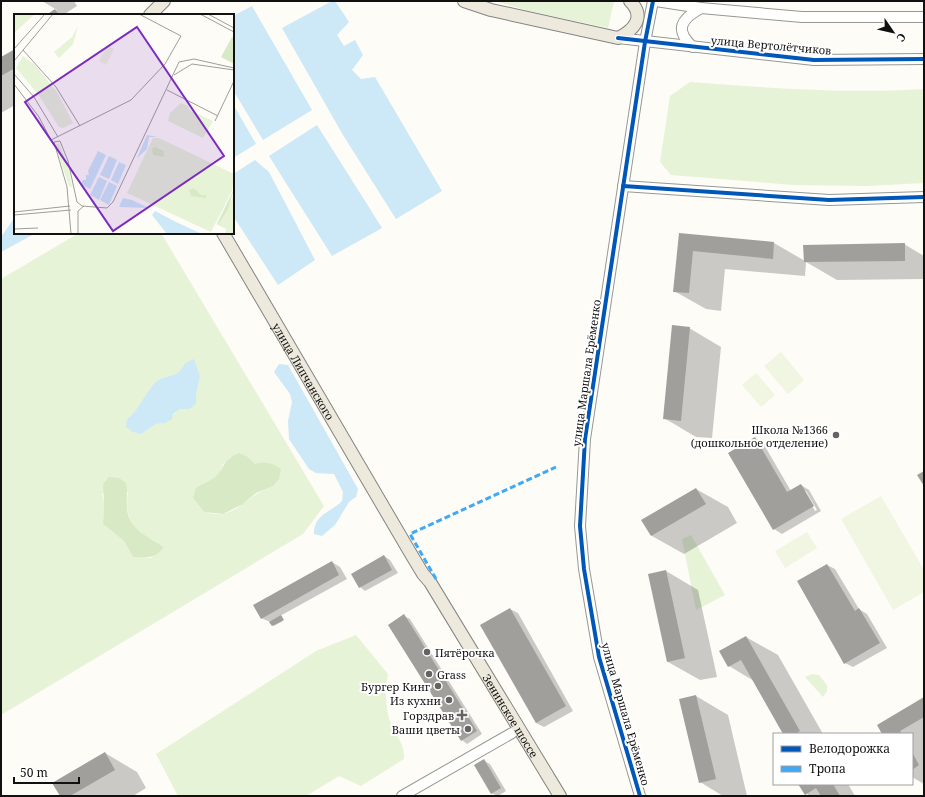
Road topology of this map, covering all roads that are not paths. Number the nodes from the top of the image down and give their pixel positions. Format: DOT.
graph roads {
  1 [pos="164,1"];
  2 [pos="464,1"];
  3 [pos="630,1"];
  4 [pos="653,1"];
  5 [pos="656,1"];
  6 [pos="701,8"];
  7 [pos="151,14"];
  8 [pos="924,17"];
  9 [pos="618,38"];
  10 [pos="645,42"];
  11 [pos="693,47"];
  12 [pos="924,59"];
  13 [pos="623,186"];
  14 [pos="924,197"];
  15 [pos="224,234"];
  16 [pos="385,509"];
  17 [pos="423,574"];
  18 [pos="512,733"];
  19 [pos="402,796"];
  20 [pos="551,796"];
  21 [pos="560,796"];
  22 [pos="640,796"];
  1 -- 7 [label="main road"];
  2 -- 9 [label="main road, улица Вертолётчиков"];
  3 -- 9 [label="main road"];
  4 -- 10 [label="street, улица Маршала Ерёменко"];
  5 -- 6 [label="street"];
  6 -- 8 [label="street"];
  6 -- 11 [label="street"];
  9 -- 10 [label="street, улица Вертолётчиков"];
  10 -- 11 [label="street, улица Вертолётчиков"];
  10 -- 13 [label="street, улица Маршала Ерёменко"];
  11 -- 12 [label="street, улица Вертолётчиков"];
  13 -- 14 [label="street"];
  13 -- 22 [label="street, улица Маршала Ерёменко"];
  15 -- 16 [label="main road, улица Липчанского"];
  16 -- 17 [label="main road, Зенинское шоссе"];
  17 -- 18 [label="main road, Зенинское шоссе"];
  17 -- 21 [label="main road, Зенинское шоссе"];
  18 -- 19 [label="street"];
  18 -- 20 [label="main road, Зенинское шоссе"];
}
